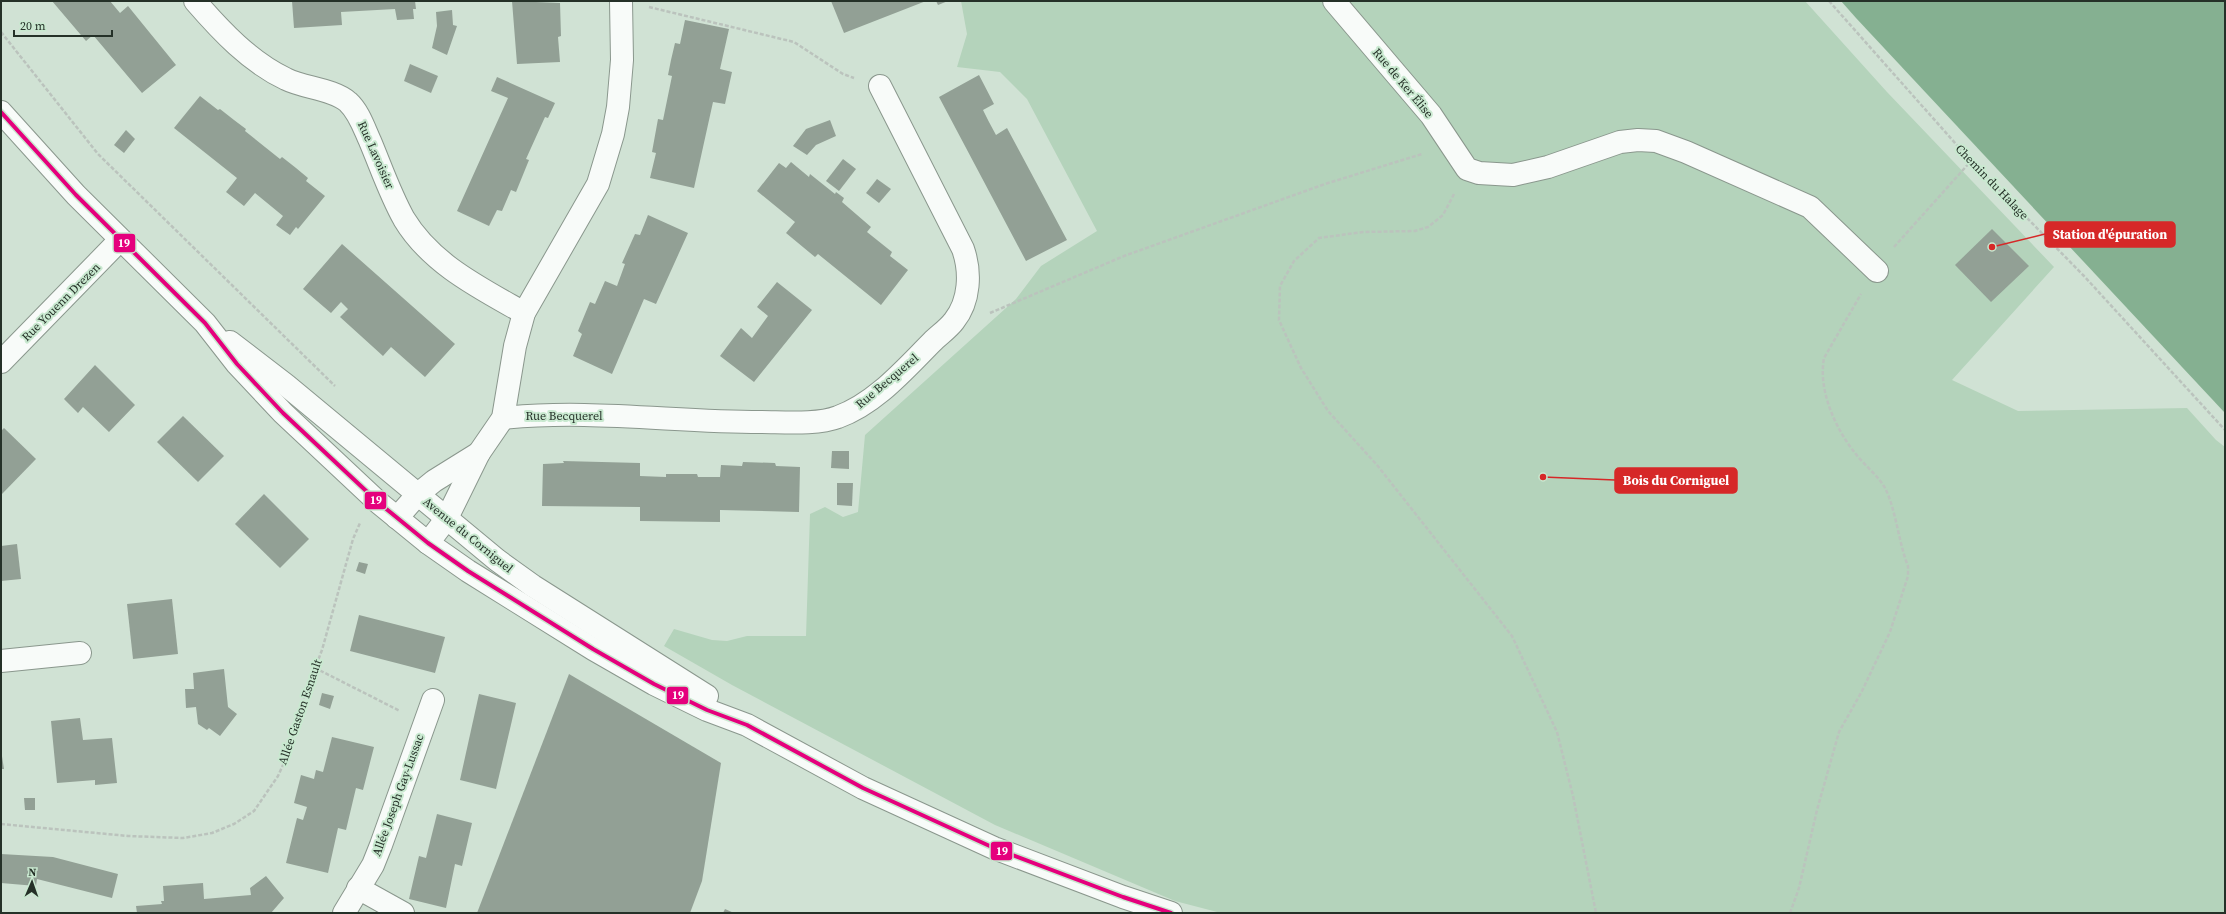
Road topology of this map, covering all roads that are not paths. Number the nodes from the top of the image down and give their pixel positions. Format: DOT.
graph roads {
  1 [pos="195,1"];
  2 [pos="621,1"];
  3 [pos="1334,1"];
  4 [pos="880,86"];
  5 [pos="1,112"];
  6 [pos="120,240"];
  7 [pos="1877,271"];
  8 [pos="524,313"];
  9 [pos="205,323"];
  10 [pos="1,362"];
  11 [pos="503,418"];
  12 [pos="479,453"];
  13 [pos="418,494"];
  14 [pos="397,518"];
  15 [pos="447,518"];
  16 [pos="428,543"];
  17 [pos="80,653"];
  18 [pos="1,661"];
  19 [pos="433,700"];
  20 [pos="746,725"];
  21 [pos="358,888"];
  22 [pos="344,913"];
  23 [pos="403,913"];
  24 [pos="1171,913"];
  1 -- 8 [label="street, Rue Lavoisier"];
  2 -- 8 [label="street"];
  3 -- 7 [label="street, Rue de Ker Élise"];
  4 -- 11 [label="street, Rue Becquerel"];
  5 -- 6 [label="street, Avenue du Corniguel"];
  6 -- 9 [label="street, Avenue du Corniguel"];
  6 -- 10 [label="street, Rue Youenn Drezen"];
  8 -- 11 [label="street"];
  9 -- 13 [label="street, Avenue du Corniguel"];
  9 -- 14 [label="street, Avenue du Corniguel"];
  11 -- 12 [label="street"];
  12 -- 13 [label="street"];
  12 -- 15 [label="street"];
  13 -- 14 [label="street"];
  13 -- 15 [label="street, Avenue du Corniguel"];
  14 -- 16 [label="street, Avenue du Corniguel"];
  15 -- 16 [label="street"];
  15 -- 20 [label="street, Avenue du Corniguel"];
  16 -- 20 [label="street, Avenue du Corniguel"];
  17 -- 18 [label="street"];
  19 -- 21 [label="street, Allée Joseph Gay-Lussac"];
  20 -- 24 [label="street, Avenue du Corniguel"];
  21 -- 22 [label="street, Allée Joseph Gay-Lussac"];
  21 -- 23 [label="street"];
}
